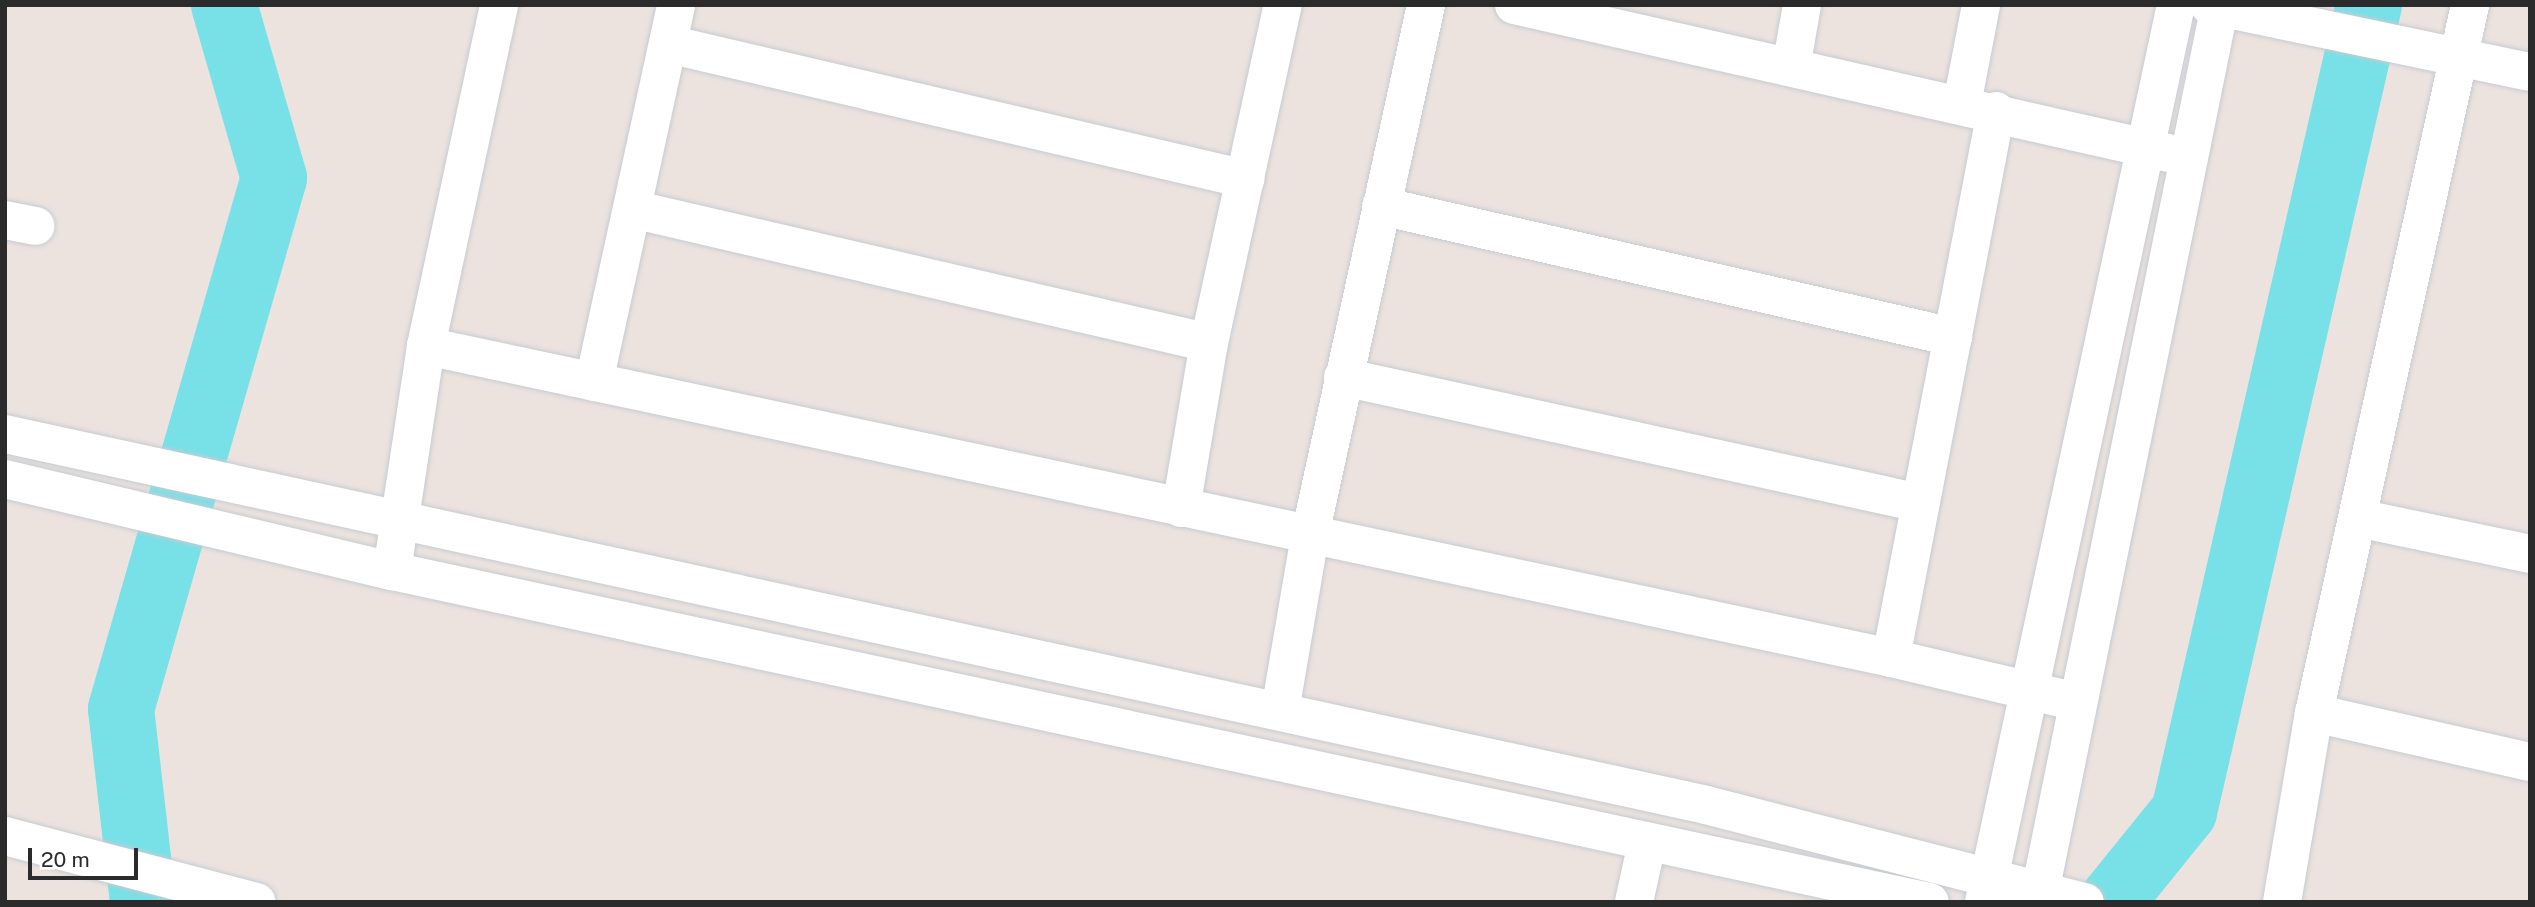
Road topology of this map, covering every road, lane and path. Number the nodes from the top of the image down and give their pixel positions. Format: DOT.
graph roads {
  1 [pos="499,5"];
  2 [pos="676,5"];
  3 [pos="1283,5"];
  4 [pos="1426,5"];
  5 [pos="1514,5"];
  6 [pos="1802,5"];
  7 [pos="1981,5"];
  8 [pos="2176,5"];
  9 [pos="2470,5"];
  10 [pos="2216,6"];
  11 [pos="1619,17"];
  12 [pos="668,44"];
  13 [pos="2460,57"];
  14 [pos="1791,67"];
  15 [pos="2530,72"];
  16 [pos="1979,108"];
  17 [pos="2142,147"];
  18 [pos="2188,157"];
  19 [pos="1245,179"];
  20 [pos="1381,206"];
  21 [pos="632,209"];
  22 [pos="1954,337"];
  23 [pos="1209,343"];
  24 [pos="426,346"];
  25 [pos="1343,377"];
  26 [pos="594,382"];
  27 [pos="5,434"];
  28 [pos="5,479"];
  29 [pos="1920,503"];
  30 [pos="1181,508"];
  31 [pos="398,517"];
  32 [pos="2358,518"];
  33 [pos="1310,536"];
  34 [pos="2530,554"];
  35 [pos="392,571"];
  36 [pos="1891,658"];
  37 [pos="2027,689"];
  38 [pos="2077,702"];
  39 [pos="1280,711"];
  40 [pos="2314,713"];
  41 [pos="2530,762"];
  42 [pos="8,837"];
  43 [pos="1647,844"];
  44 [pos="1985,889"];
  45 [pos="2057,898"];
  46 [pos="256,902"];
  47 [pos="1634,902"];
  48 [pos="1930,902"];
  49 [pos="2282,902"];
  1 -- 24 [label="street"];
  2 -- 12 [label="street"];
  3 -- 19 [label="street"];
  4 -- 20 [label="street"];
  5 -- 11 [label="street"];
  6 -- 14 [label="street"];
  7 -- 16 [label="street"];
  8 -- 17 [label="street"];
  9 -- 13 [label="street"];
  10 -- 13 [label="street"];
  10 -- 18 [label="street"];
  11 -- 14 [label="street"];
  12 -- 19 [label="street"];
  12 -- 21 [label="street"];
  13 -- 15 [label="street"];
  13 -- 32 [label="street"];
  14 -- 16 [label="street"];
  16 -- 17 [label="street"];
  16 -- 22 [label="street"];
  17 -- 18 [label="street"];
  17 -- 37 [label="street"];
  18 -- 38 [label="street"];
  19 -- 23 [label="street"];
  20 -- 22 [label="street"];
  20 -- 25 [label="street"];
  21 -- 23 [label="street"];
  21 -- 26 [label="street"];
  22 -- 29 [label="street"];
  23 -- 30 [label="street"];
  24 -- 26 [label="street"];
  24 -- 31 [label="street"];
  25 -- 29 [label="street"];
  25 -- 33 [label="street"];
  26 -- 30 [label="street"];
  27 -- 31 [label="street"];
  28 -- 35 [label="street"];
  29 -- 36 [label="street"];
  30 -- 33 [label="street"];
  31 -- 35 [label="street"];
  31 -- 39 [label="street"];
  32 -- 34 [label="street"];
  32 -- 40 [label="street"];
  33 -- 36 [label="street"];
  33 -- 39 [label="street"];
  35 -- 43 [label="street"];
  36 -- 37 [label="street"];
  37 -- 38 [label="street"];
  37 -- 44 [label="street"];
  38 -- 45 [label="street"];
  39 -- 44 [label="street"];
  40 -- 41 [label="street"];
  40 -- 49 [label="street"];
  42 -- 46 [label="street"];
  43 -- 47 [label="street"];
  43 -- 48 [label="street"];
  44 -- 45 [label="street"];
}
